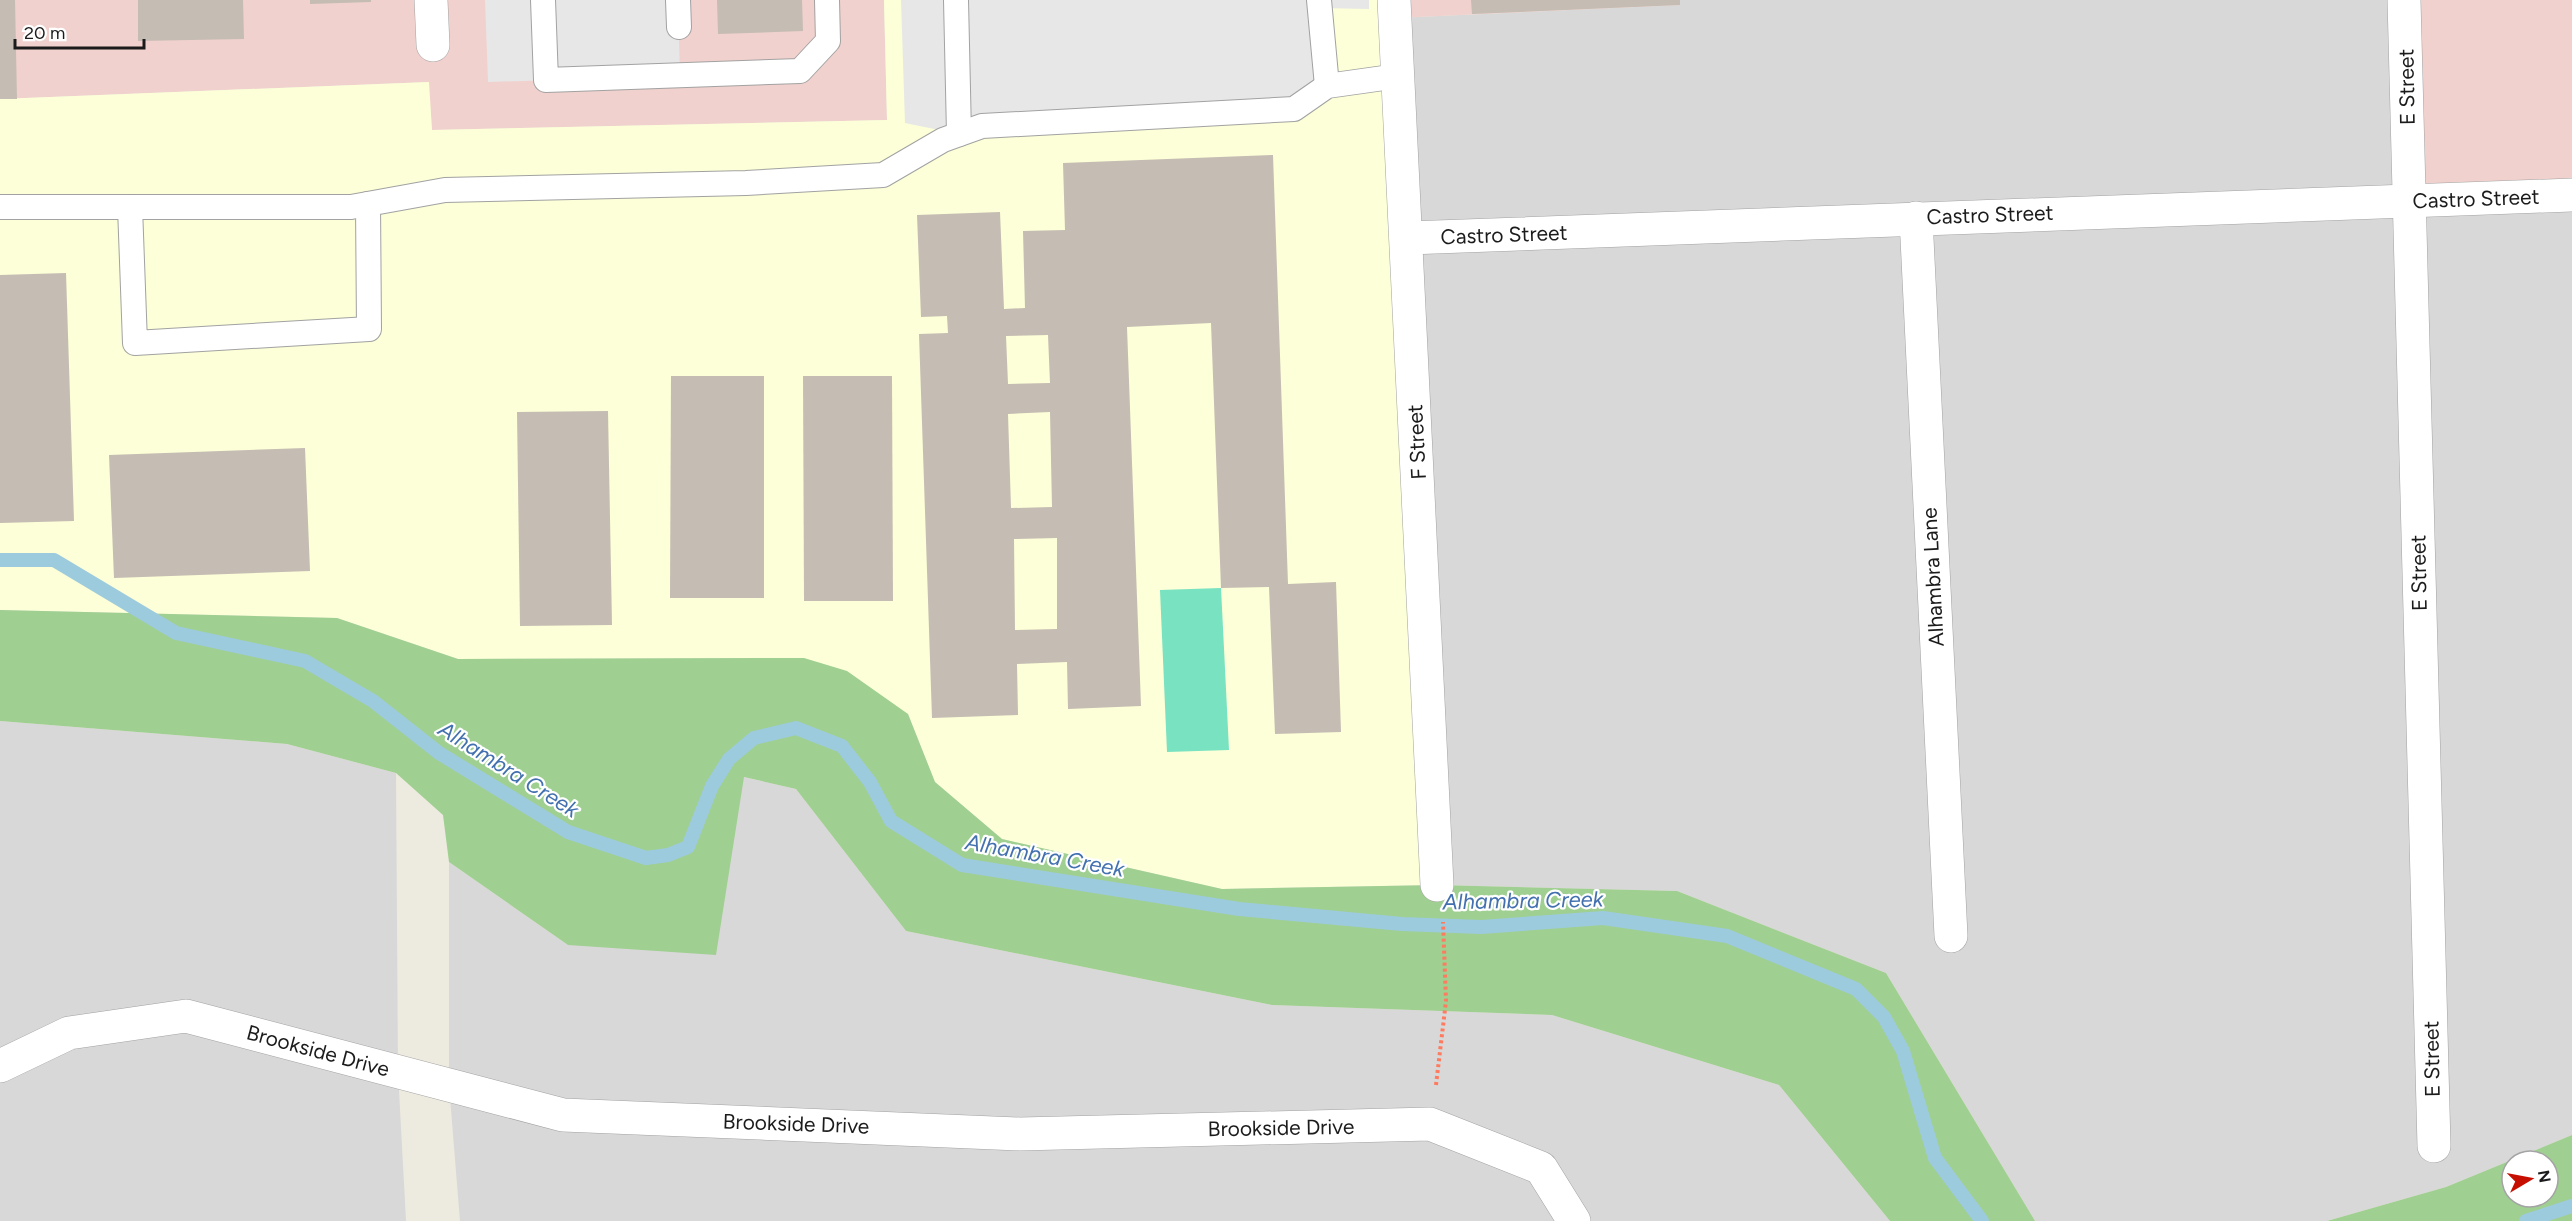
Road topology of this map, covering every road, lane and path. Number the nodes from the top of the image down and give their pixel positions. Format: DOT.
graph roads {
  1 [pos="431,0"];
  2 [pos="678,0"];
  3 [pos="827,0"];
  4 [pos="956,0"];
  5 [pos="1319,0"];
  6 [pos="1394,0"];
  7 [pos="2404,0"];
  8 [pos="543,8"];
  9 [pos="679,27"];
  10 [pos="433,45"];
  11 [pos="1398,76"];
  12 [pos="1327,86"];
  13 [pos="959,134"];
  14 [pos="2572,195"];
  15 [pos="2410,201"];
  16 [pos="368,204"];
  17 [pos="0,207"];
  18 [pos="130,207"];
  19 [pos="1916,218"];
  20 [pos="1408,238"];
  21 [pos="1437,885"];
  22 [pos="1951,936"];
  23 [pos="0,1066"];
  24 [pos="1430,1124"];
  25 [pos="2434,1146"];
  26 [pos="1574,1221"];
  1 -- 10 [label="street"];
  2 -- 9 [label="lane"];
  3 -- 8 [label="lane"];
  4 -- 13 [label="lane"];
  5 -- 12 [label="lane"];
  6 -- 11 [label="street, F Street"];
  7 -- 15 [label="street, E Street"];
  11 -- 12 [label="lane"];
  11 -- 20 [label="street, F Street"];
  12 -- 13 [label="lane"];
  13 -- 16 [label="lane"];
  14 -- 15 [label="street, Castro Street"];
  15 -- 19 [label="street, Castro Street"];
  15 -- 25 [label="street, E Street"];
  16 -- 18 [label="lane"];
  16 -- 18 [label="lane"];
  17 -- 18 [label="lane"];
  19 -- 20 [label="street, Castro Street"];
  19 -- 22 [label="street, Alhambra Lane"];
  20 -- 21 [label="street, F Street"];
  21 -- 24 [label="path"];
  23 -- 24 [label="street, Brookside Drive"];
  24 -- 26 [label="street, Brookside Drive"];
}
